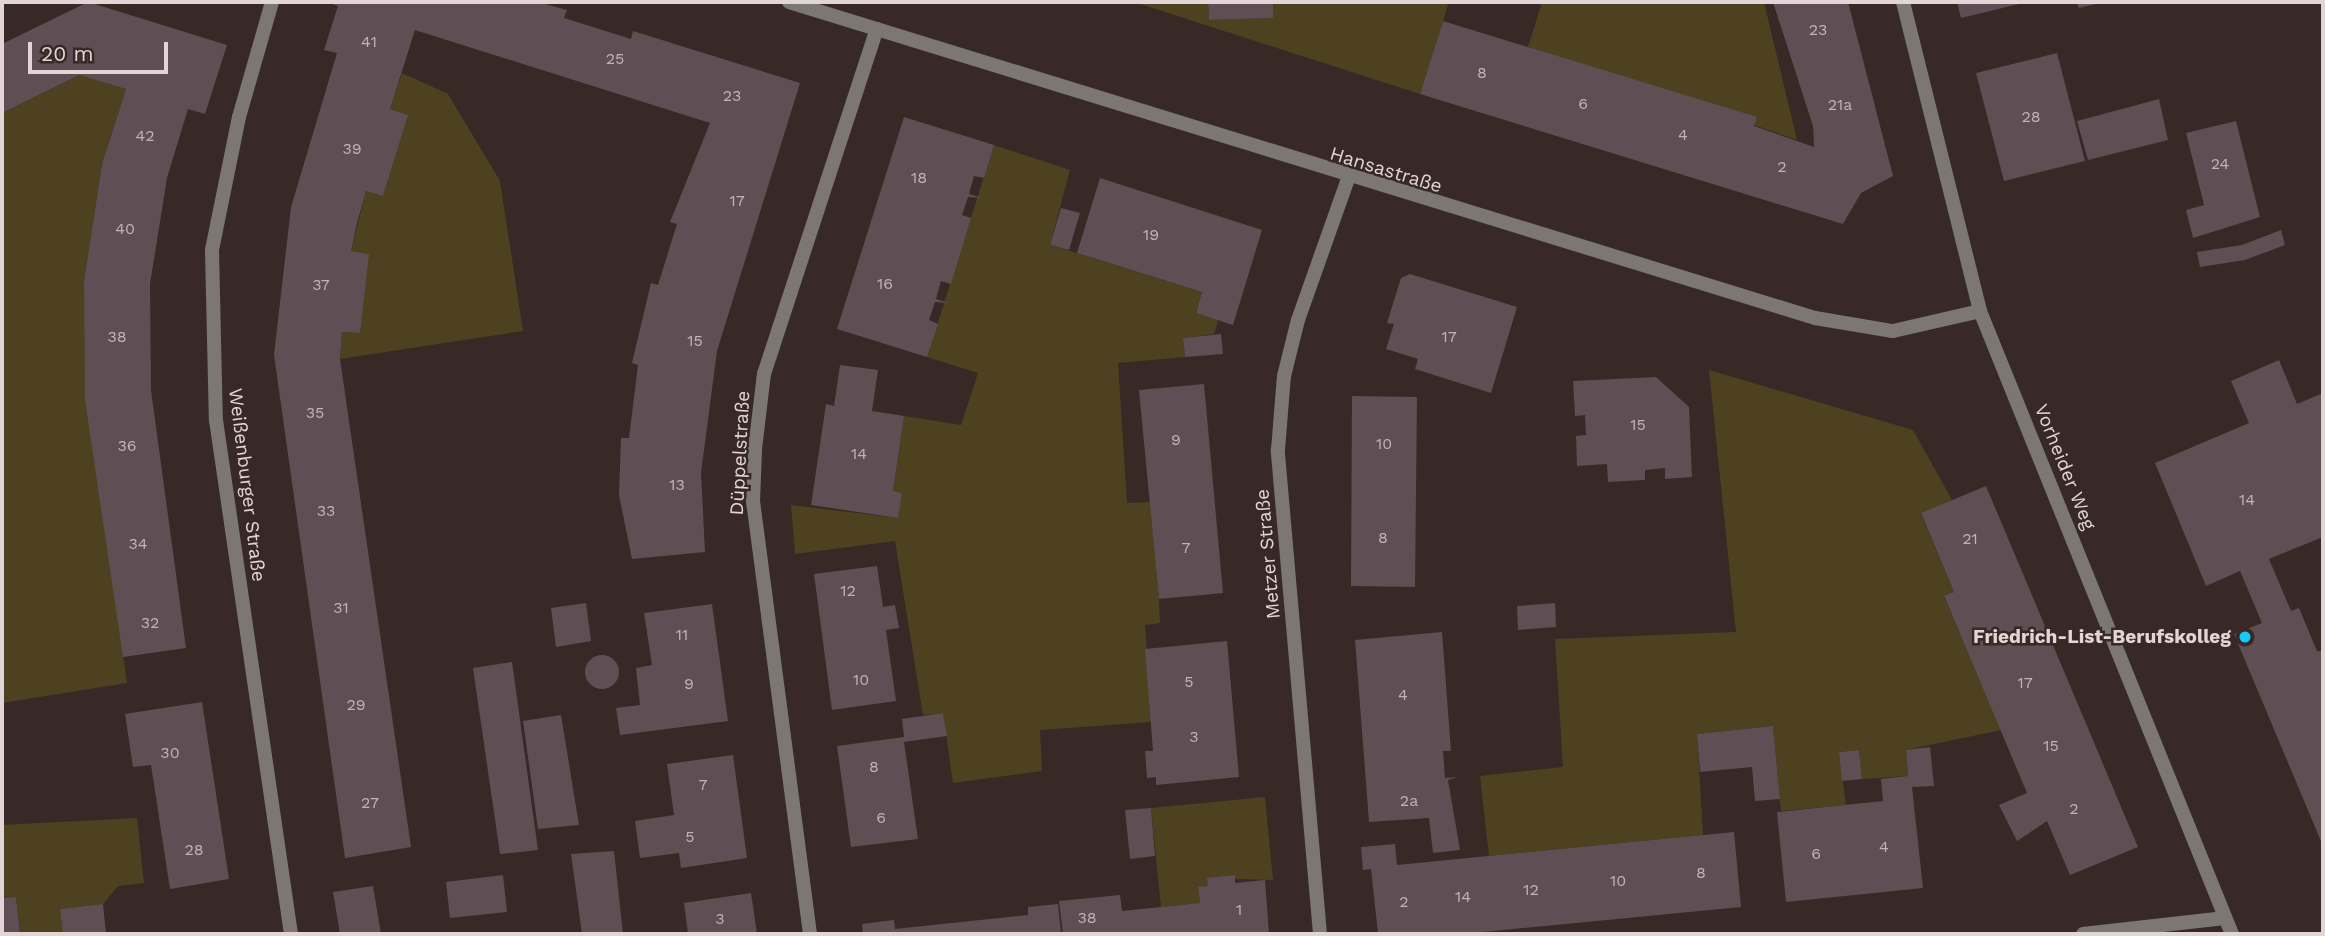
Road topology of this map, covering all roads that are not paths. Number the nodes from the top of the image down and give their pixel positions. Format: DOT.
graph roads {
  1 [pos="272,2"];
  2 [pos="789,2"];
  3 [pos="1903,2"];
  4 [pos="877,29"];
  5 [pos="1348,179"];
  6 [pos="1980,311"];
  7 [pos="2225,918"];
  8 [pos="291,934"];
  9 [pos="810,934"];
  10 [pos="1320,934"];
  11 [pos="2083,934"];
  12 [pos="2232,934"];
  1 -- 8 [label="street, Weißenburger Straße"];
  2 -- 4 [label="street, Hansastraße"];
  3 -- 6 [label="street, Vorheider Weg"];
  4 -- 5 [label="street, Hansastraße"];
  4 -- 9 [label="street, Düppelstraße"];
  5 -- 6 [label="street, Hansastraße"];
  5 -- 10 [label="street, Metzer Straße"];
  6 -- 7 [label="street, Vorheider Weg"];
  7 -- 11 [label="street"];
  7 -- 12 [label="street, Vorheider Weg"];
}
